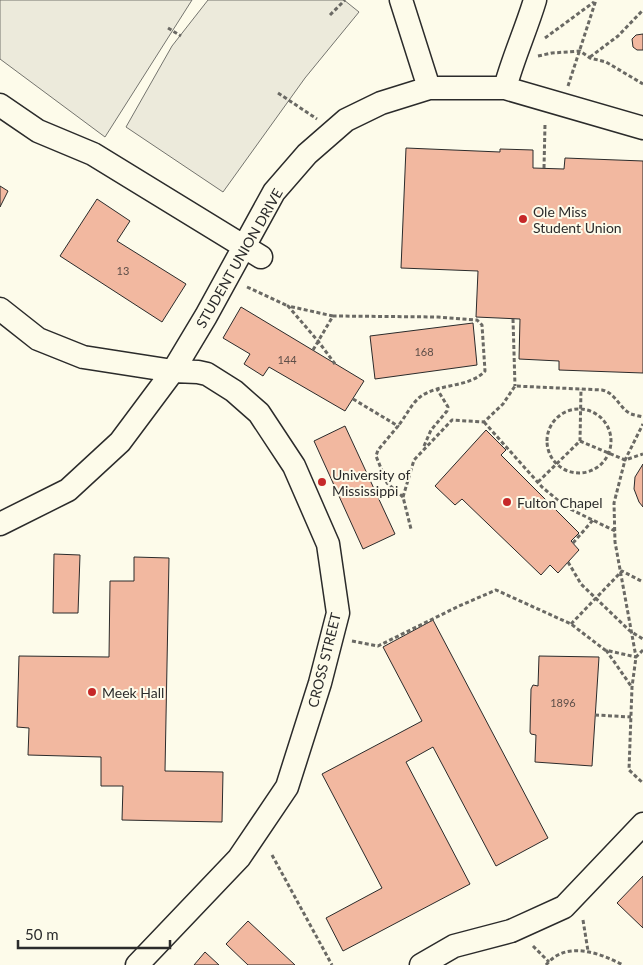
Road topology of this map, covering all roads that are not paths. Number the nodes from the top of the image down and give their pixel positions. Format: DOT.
graph roads {
  1 [pos="401,0"];
  2 [pos="535,0"];
  3 [pos="429,88"];
  4 [pos="505,88"];
  5 [pos="0,106"];
  6 [pos="643,128"];
  7 [pos="252,253"];
  8 [pos="0,309"];
  9 [pos="173,371"];
  10 [pos="0,524"];
  11 [pos="643,824"];
  12 [pos="137,965"];
  13 [pos="421,965"];
  1 -- 3 [label="street"];
  2 -- 4 [label="street"];
  3 -- 4 [label="street, STUDENT UNION DRIVE"];
  3 -- 7 [label="street, STUDENT UNION DRIVE"];
  4 -- 6 [label="street, STUDENT UNION DRIVE"];
  5 -- 7 [label="street"];
  7 -- 9 [label="street, STUDENT UNION DRIVE"];
  8 -- 9 [label="street, CROSS STREET"];
  9 -- 10 [label="street, STUDENT UNION DRIVE"];
  9 -- 12 [label="street, CROSS STREET"];
  11 -- 13 [label="street"];
}
